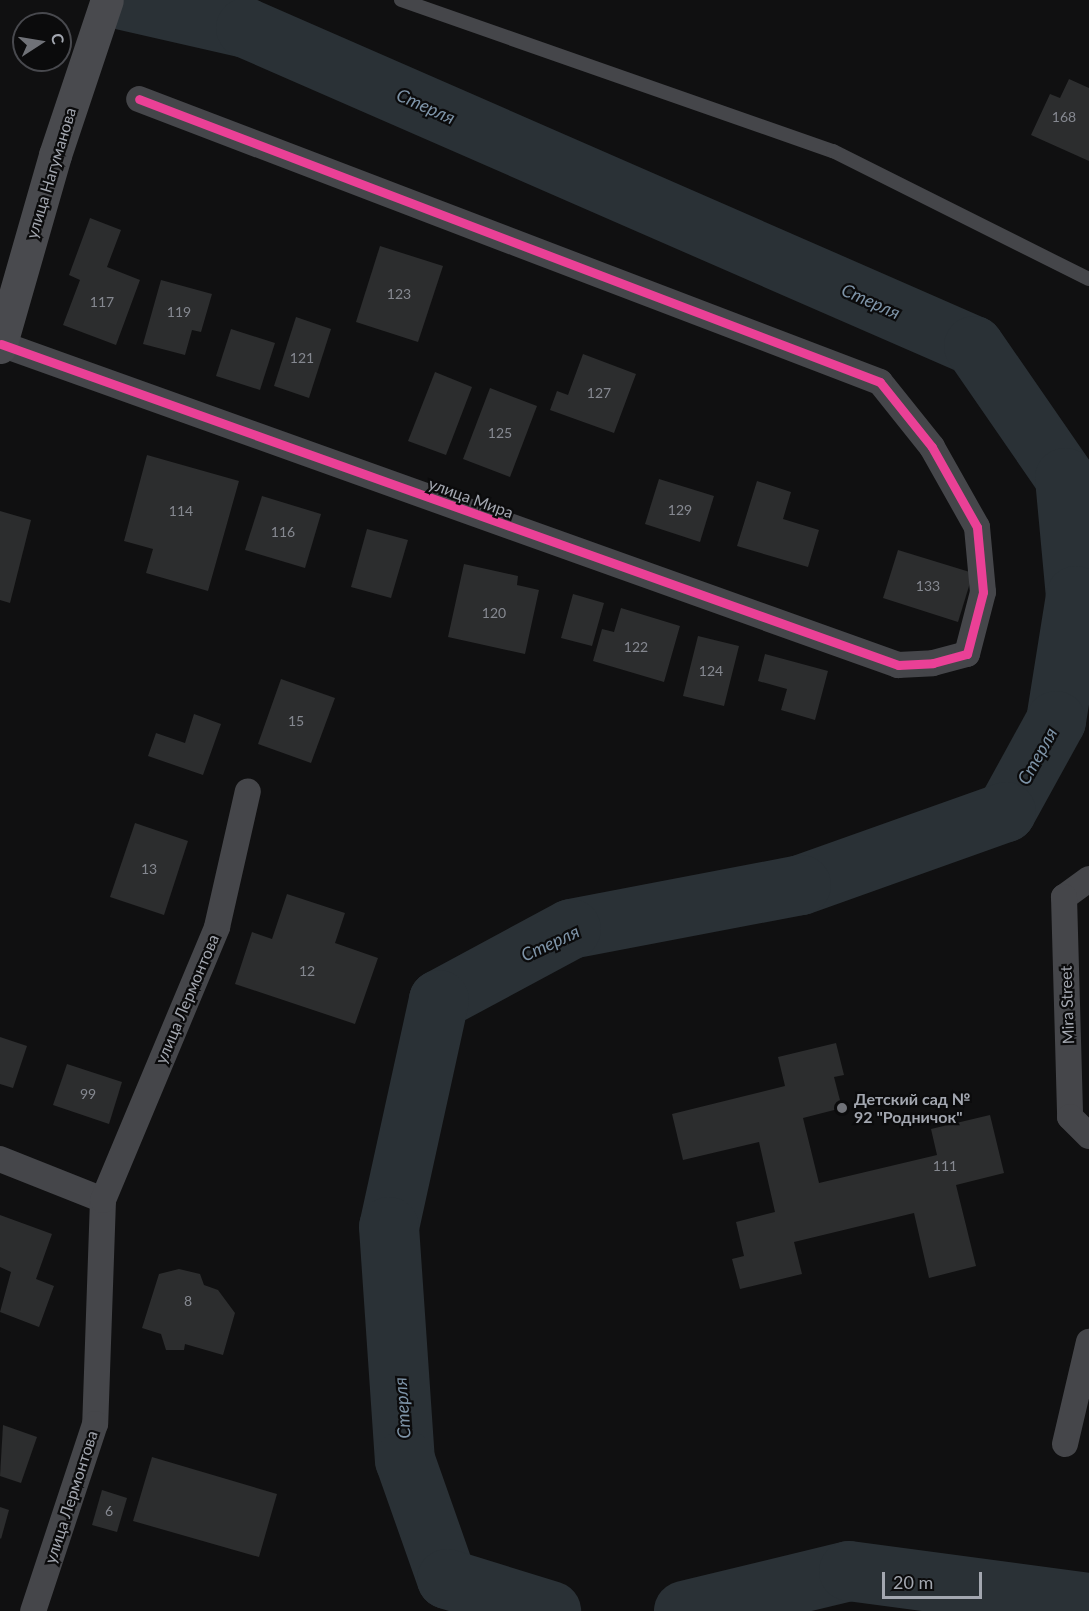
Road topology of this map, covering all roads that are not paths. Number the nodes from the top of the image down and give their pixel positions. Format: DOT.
graph roads {
  1 [pos="107,0"];
  2 [pos="401,0"];
  3 [pos="140,99"];
  4 [pos="1089,279"];
  5 [pos="0,345"];
  6 [pos="248,791"];
  7 [pos="1089,879"];
  8 [pos="1089,1136"];
  9 [pos="0,1159"];
  10 [pos="103,1200"];
  11 [pos="1089,1342"];
  12 [pos="1065,1444"];
  13 [pos="33,1611"];
  1 -- 5 [label="main road, улица Нагуманова"];
  2 -- 4 [label="lane"];
  3 -- 5 [label="street, улица Мира"];
  6 -- 10 [label="street, улица Лермонтова"];
  7 -- 8 [label="street, Mira Street"];
  9 -- 10 [label="street"];
  10 -- 13 [label="street, улица Лермонтова"];
  11 -- 12 [label="street"];
}
